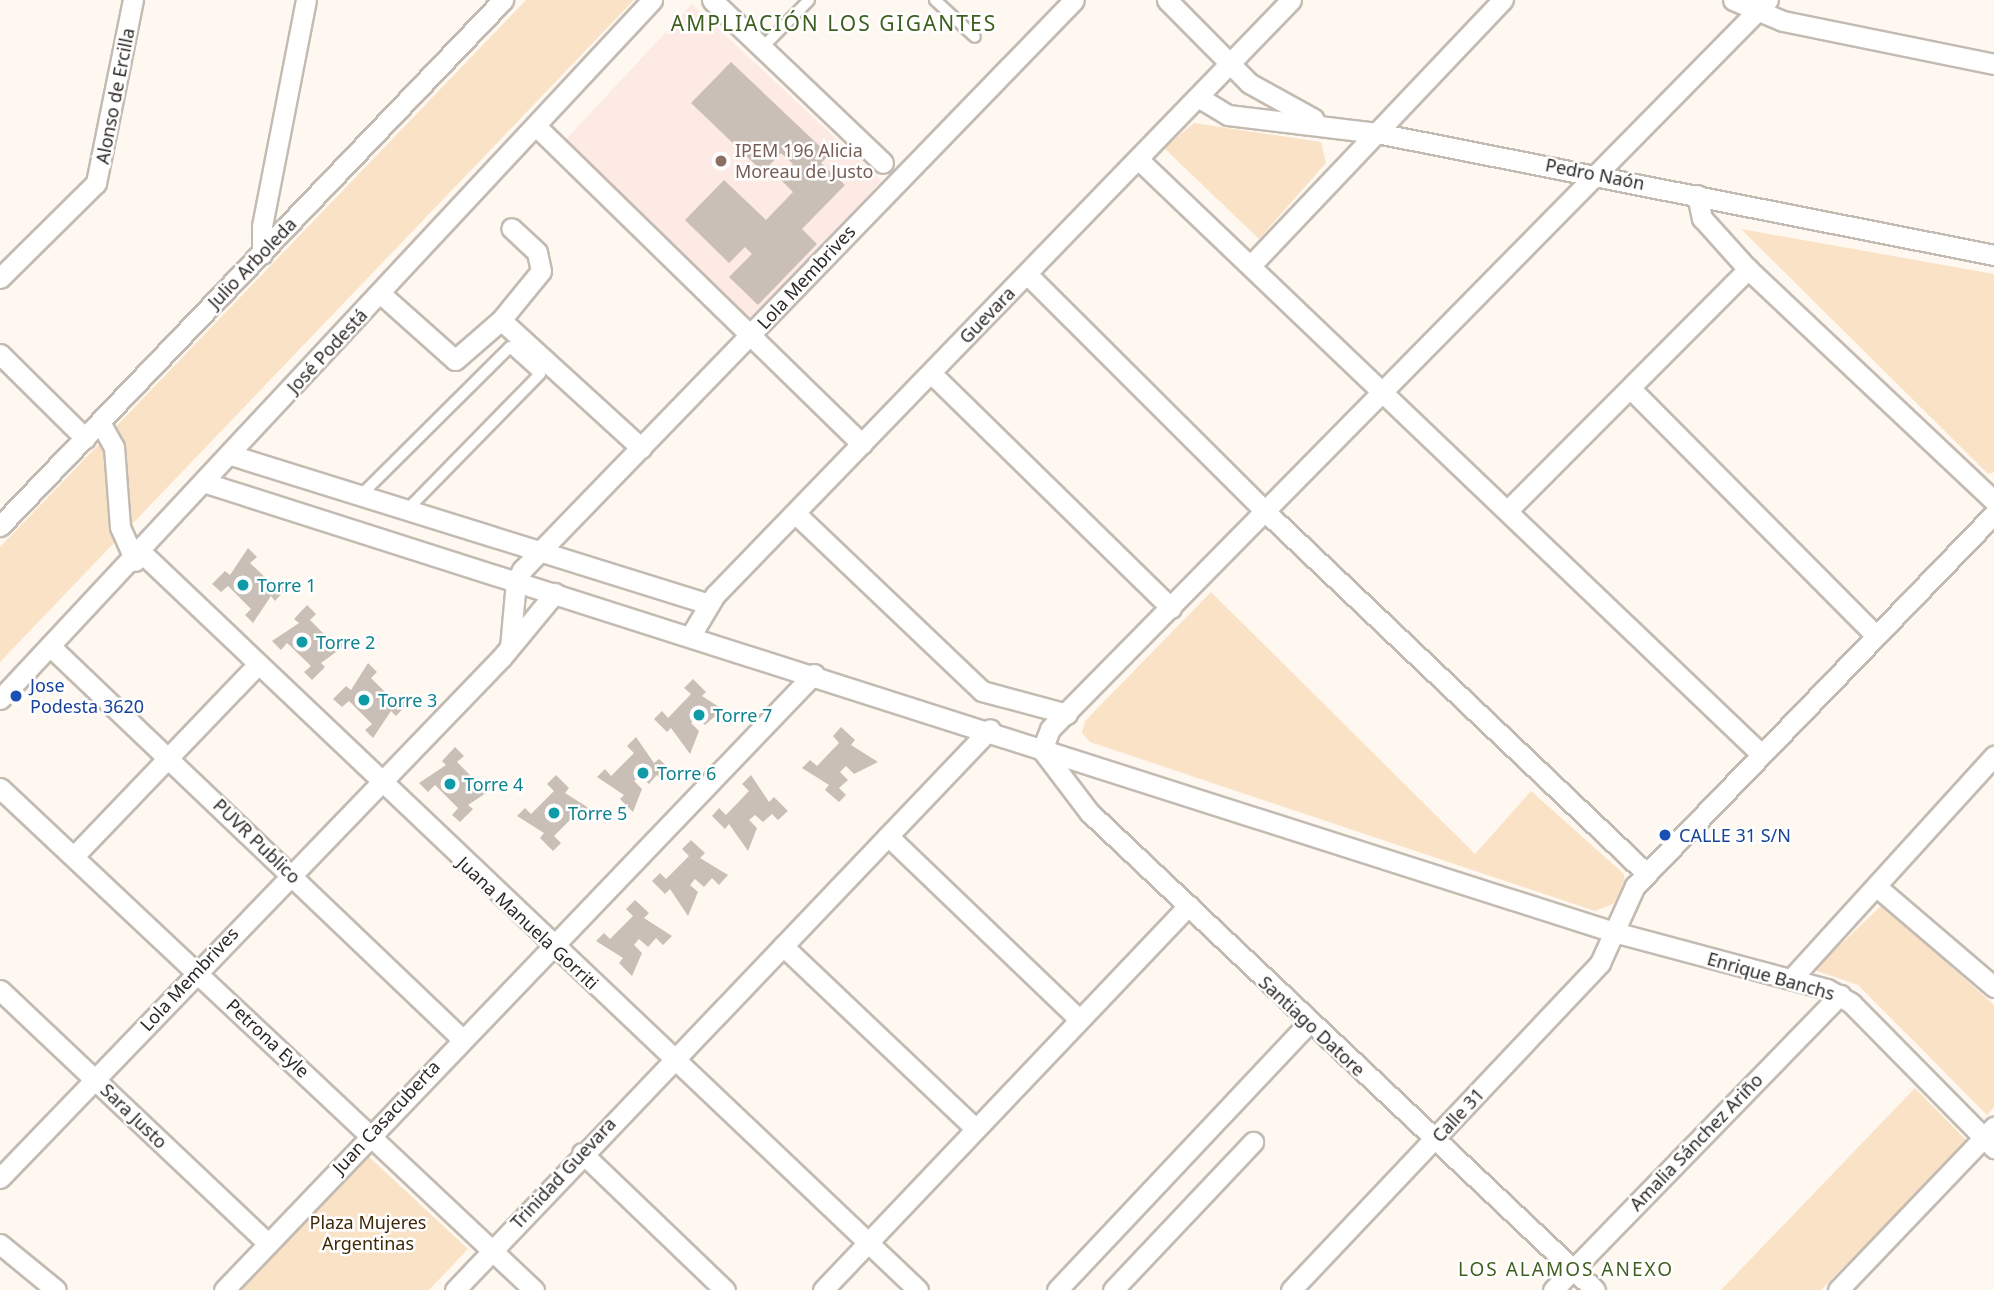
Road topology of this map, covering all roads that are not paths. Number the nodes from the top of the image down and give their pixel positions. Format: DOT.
graph roads {
  1 [pos="133,0"];
  2 [pos="306,0"];
  3 [pos="503,0"];
  4 [pos="652,0"];
  5 [pos="712,0"];
  6 [pos="809,0"];
  7 [pos="935,0"];
  8 [pos="1073,0"];
  9 [pos="1167,0"];
  10 [pos="1292,0"];
  11 [pos="1503,0"];
  12 [pos="1733,0"];
  13 [pos="1762,6"];
  14 [pos="975,37"];
  15 [pos="762,48"];
  16 [pos="1231,64"];
  17 [pos="1994,64"];
  18 [pos="1198,97"];
  19 [pos="1328,126"];
  20 [pos="537,127"];
  21 [pos="1377,133"];
  22 [pos="1138,159"];
  23 [pos="883,163"];
  24 [pos="1601,175"];
  25 [pos="1697,195"];
  26 [pos="512,228"];
  27 [pos="262,254"];
  28 [pos="1994,255"];
  29 [pos="1253,263"];
  30 [pos="1748,269"];
  31 [pos="1027,274"];
  32 [pos="0,278"];
  33 [pos="381,293"];
  34 [pos="501,320"];
  35 [pos="748,338"];
  36 [pos="0,354"];
  37 [pos="931,373"];
  38 [pos="1632,390"];
  39 [pos="1384,394"];
  40 [pos="100,422"];
  41 [pos="85,438"];
  42 [pos="862,444"];
  43 [pos="641,448"];
  44 [pos="231,455"];
  45 [pos="206,483"];
  46 [pos="357,499"];
  47 [pos="1994,501"];
  48 [pos="1509,509"];
  49 [pos="1267,513"];
  50 [pos="404,514"];
  51 [pos="796,514"];
  52 [pos="1994,514"];
  53 [pos="0,526"];
  54 [pos="540,555"];
  55 [pos="139,557"];
  56 [pos="516,581"];
  57 [pos="555,593"];
  58 [pos="709,604"];
  59 [pos="1171,608"];
  60 [pos="691,635"];
  61 [pos="1875,636"];
  62 [pos="51,647"];
  63 [pos="510,647"];
  64 [pos="256,666"];
  65 [pos="814,674"];
  66 [pos="0,699"];
  67 [pos="1067,714"];
  68 [pos="990,729"];
  69 [pos="1042,750"];
  70 [pos="1761,754"];
  71 [pos="168,755"];
  72 [pos="1994,756"];
  73 [pos="378,781"];
  74 [pos="0,788"];
  75 [pos="888,836"];
  76 [pos="75,855"];
  77 [pos="290,872"];
  78 [pos="1647,873"];
  79 [pos="1877,887"];
  80 [pos="1189,905"];
  81 [pos="1614,933"];
  82 [pos="551,945"];
  83 [pos="783,946"];
  84 [pos="195,970"];
  85 [pos="1791,979"];
  86 [pos="1994,986"];
  87 [pos="0,990"];
  88 [pos="1840,995"];
  89 [pos="1079,1018"];
  90 [pos="1308,1024"];
  91 [pos="461,1038"];
  92 [pos="672,1057"];
  93 [pos="96,1080"];
  94 [pos="975,1128"];
  95 [pos="370,1135"];
  96 [pos="1991,1137"];
  97 [pos="1435,1140"];
  98 [pos="1253,1142"];
  99 [pos="582,1153"];
  100 [pos="0,1178"];
  101 [pos="869,1242"];
  102 [pos="268,1243"];
  103 [pos="0,1244"];
  104 [pos="491,1250"];
  105 [pos="1573,1269"];
  106 [pos="56,1290"];
  107 [pos="223,1290"];
  108 [pos="455,1290"];
  109 [pos="534,1290"];
  110 [pos="725,1290"];
  111 [pos="823,1290"];
  112 [pos="918,1290"];
  113 [pos="1058,1290"];
  114 [pos="1114,1290"];
  115 [pos="1291,1290"];
  116 [pos="1553,1290"];
  117 [pos="1595,1290"];
  118 [pos="1838,1290"];
  1 -- 32 [label="street, Alonso de Ercilla"];
  2 -- 27 [label="street"];
  3 -- 27 [label="street, Julio Arboleda"];
  4 -- 20 [label="street, José Podestá"];
  5 -- 15 [label="street"];
  6 -- 15 [label="lane"];
  7 -- 14 [label="lane"];
  8 -- 35 [label="street, Lola Membrives"];
  9 -- 16 [label="street"];
  10 -- 16 [label="street, Guevara"];
  11 -- 21 [label="street"];
  12 -- 13 [label="street"];
  13 -- 17 [label="street"];
  13 -- 24 [label="street"];
  15 -- 23 [label="street"];
  16 -- 18 [label="street, Guevara"];
  16 -- 19 [label="street"];
  18 -- 19 [label="street, Pedro Naón"];
  18 -- 22 [label="street, Guevara"];
  19 -- 21 [label="street, Pedro Naón"];
  20 -- 33 [label="street, José Podestá"];
  20 -- 35 [label="street"];
  21 -- 24 [label="street, Pedro Naón"];
  21 -- 29 [label="street"];
  22 -- 29 [label="street"];
  22 -- 31 [label="street, Guevara"];
  24 -- 25 [label="street, Pedro Naón"];
  24 -- 39 [label="street"];
  25 -- 28 [label="street, Pedro Naón"];
  25 -- 30 [label="street"];
  26 -- 34 [label="street"];
  27 -- 40 [label="street, Julio Arboleda"];
  29 -- 39 [label="street"];
  30 -- 38 [label="street"];
  30 -- 47 [label="street"];
  31 -- 37 [label="street, Guevara"];
  31 -- 49 [label="street"];
  33 -- 34 [label="street"];
  33 -- 44 [label="street, José Podestá"];
  34 -- 43 [label="street"];
  35 -- 42 [label="street"];
  35 -- 43 [label="street, Lola Membrives"];
  36 -- 41 [label="street"];
  37 -- 42 [label="street, Guevara"];
  37 -- 59 [label="street"];
  38 -- 48 [label="street"];
  38 -- 61 [label="street"];
  39 -- 48 [label="street"];
  39 -- 49 [label="street"];
  40 -- 41 [label="street, Julio Arboleda"];
  40 -- 55 [label="street"];
  41 -- 53 [label="street, Julio Arboleda"];
  42 -- 51 [label="street, Guevara"];
  43 -- 54 [label="street, Lola Membrives"];
  44 -- 45 [label="street, José Podestá"];
  44 -- 46 [label="street"];
  45 -- 55 [label="street, José Podestá"];
  45 -- 56 [label="street, Enrique Banchs"];
  46 -- 50 [label="street"];
  46 -- 50 [label="lane"];
  48 -- 70 [label="street"];
  49 -- 59 [label="street"];
  49 -- 78 [label="street"];
  50 -- 54 [label="street"];
  51 -- 58 [label="street, Guevara"];
  51 -- 67 [label="street"];
  52 -- 61 [label="street, Calle 31"];
  54 -- 56 [label="street, Lola Membrives"];
  54 -- 58 [label="street"];
  55 -- 62 [label="street, José Podestá"];
  55 -- 64 [label="street, Juana Manuela Gorriti"];
  56 -- 57 [label="street, Enrique Banchs"];
  56 -- 63 [label="street"];
  57 -- 60 [label="street, Enrique Banchs"];
  57 -- 63 [label="street, Lola Membrives"];
  58 -- 60 [label="street, Guevara"];
  59 -- 67 [label="street"];
  60 -- 65 [label="street, Enrique Banchs"];
  61 -- 70 [label="street, Calle 31"];
  62 -- 66 [label="street, José Podestá"];
  62 -- 71 [label="street, PUVR Publico"];
  63 -- 73 [label="street, Lola Membrives"];
  64 -- 71 [label="street"];
  64 -- 73 [label="street, Juana Manuela Gorriti"];
  65 -- 68 [label="street, Enrique Banchs"];
  65 -- 82 [label="street, Juan Casacuberta"];
  67 -- 69 [label="street"];
  68 -- 69 [label="street, Enrique Banchs"];
  68 -- 75 [label="street, Trinidad Guevara"];
  69 -- 80 [label="street, Santiago Datore"];
  69 -- 81 [label="street, Enrique Banchs"];
  70 -- 78 [label="street, Calle 31"];
  71 -- 76 [label="street"];
  71 -- 77 [label="street, PUVR Publico"];
  72 -- 79 [label="street"];
  73 -- 77 [label="street, Lola Membrives"];
  73 -- 82 [label="street, Juana Manuela Gorriti"];
  74 -- 76 [label="street, Petrona Eyle"];
  75 -- 83 [label="street, Trinidad Guevara"];
  75 -- 89 [label="street"];
  76 -- 84 [label="street, Petrona Eyle"];
  77 -- 84 [label="street, Lola Membrives"];
  77 -- 91 [label="street, PUVR Publico"];
  78 -- 81 [label="street, Calle 31"];
  79 -- 85 [label="street"];
  79 -- 86 [label="street"];
  80 -- 89 [label="street"];
  80 -- 90 [label="street, Santiago Datore"];
  81 -- 85 [label="street, Enrique Banchs"];
  81 -- 97 [label="street, Calle 31"];
  82 -- 91 [label="street, Juan Casacuberta"];
  82 -- 92 [label="street, Juana Manuela Gorriti"];
  83 -- 92 [label="street, Trinidad Guevara"];
  83 -- 94 [label="street"];
  84 -- 93 [label="street, Lola Membrives"];
  84 -- 95 [label="street, Petrona Eyle"];
  85 -- 88 [label="street, Enrique Banchs"];
  87 -- 93 [label="street, Sara Justo"];
  88 -- 96 [label="street, Enrique Banchs"];
  88 -- 105 [label="street, Amalia Sánchez Ariño"];
  89 -- 94 [label="street"];
  90 -- 97 [label="street, Santiago Datore"];
  90 -- 113 [label="street"];
  91 -- 95 [label="street, Juan Casacuberta"];
  92 -- 99 [label="street, Trinidad Guevara"];
  92 -- 101 [label="street, Juana Manuela Gorriti"];
  93 -- 100 [label="street, Lola Membrives"];
  93 -- 102 [label="street, Sara Justo"];
  94 -- 101 [label="street"];
  95 -- 102 [label="street, Juan Casacuberta"];
  95 -- 104 [label="street, Petrona Eyle"];
  96 -- 118 [label="street"];
  97 -- 105 [label="street, Santiago Datore"];
  97 -- 115 [label="street, Calle 31"];
  98 -- 114 [label="street"];
  99 -- 104 [label="street, Trinidad Guevara"];
  99 -- 110 [label="street"];
  101 -- 111 [label="street"];
  101 -- 112 [label="street, Juana Manuela Gorriti"];
  102 -- 107 [label="street, Juan Casacuberta"];
  103 -- 106 [label="street"];
  104 -- 108 [label="street, Trinidad Guevara"];
  104 -- 109 [label="street, Petrona Eyle"];
  105 -- 116 [label="street, Amalia Sánchez Ariño"];
  105 -- 117 [label="street, Santiago Datore"];
}
